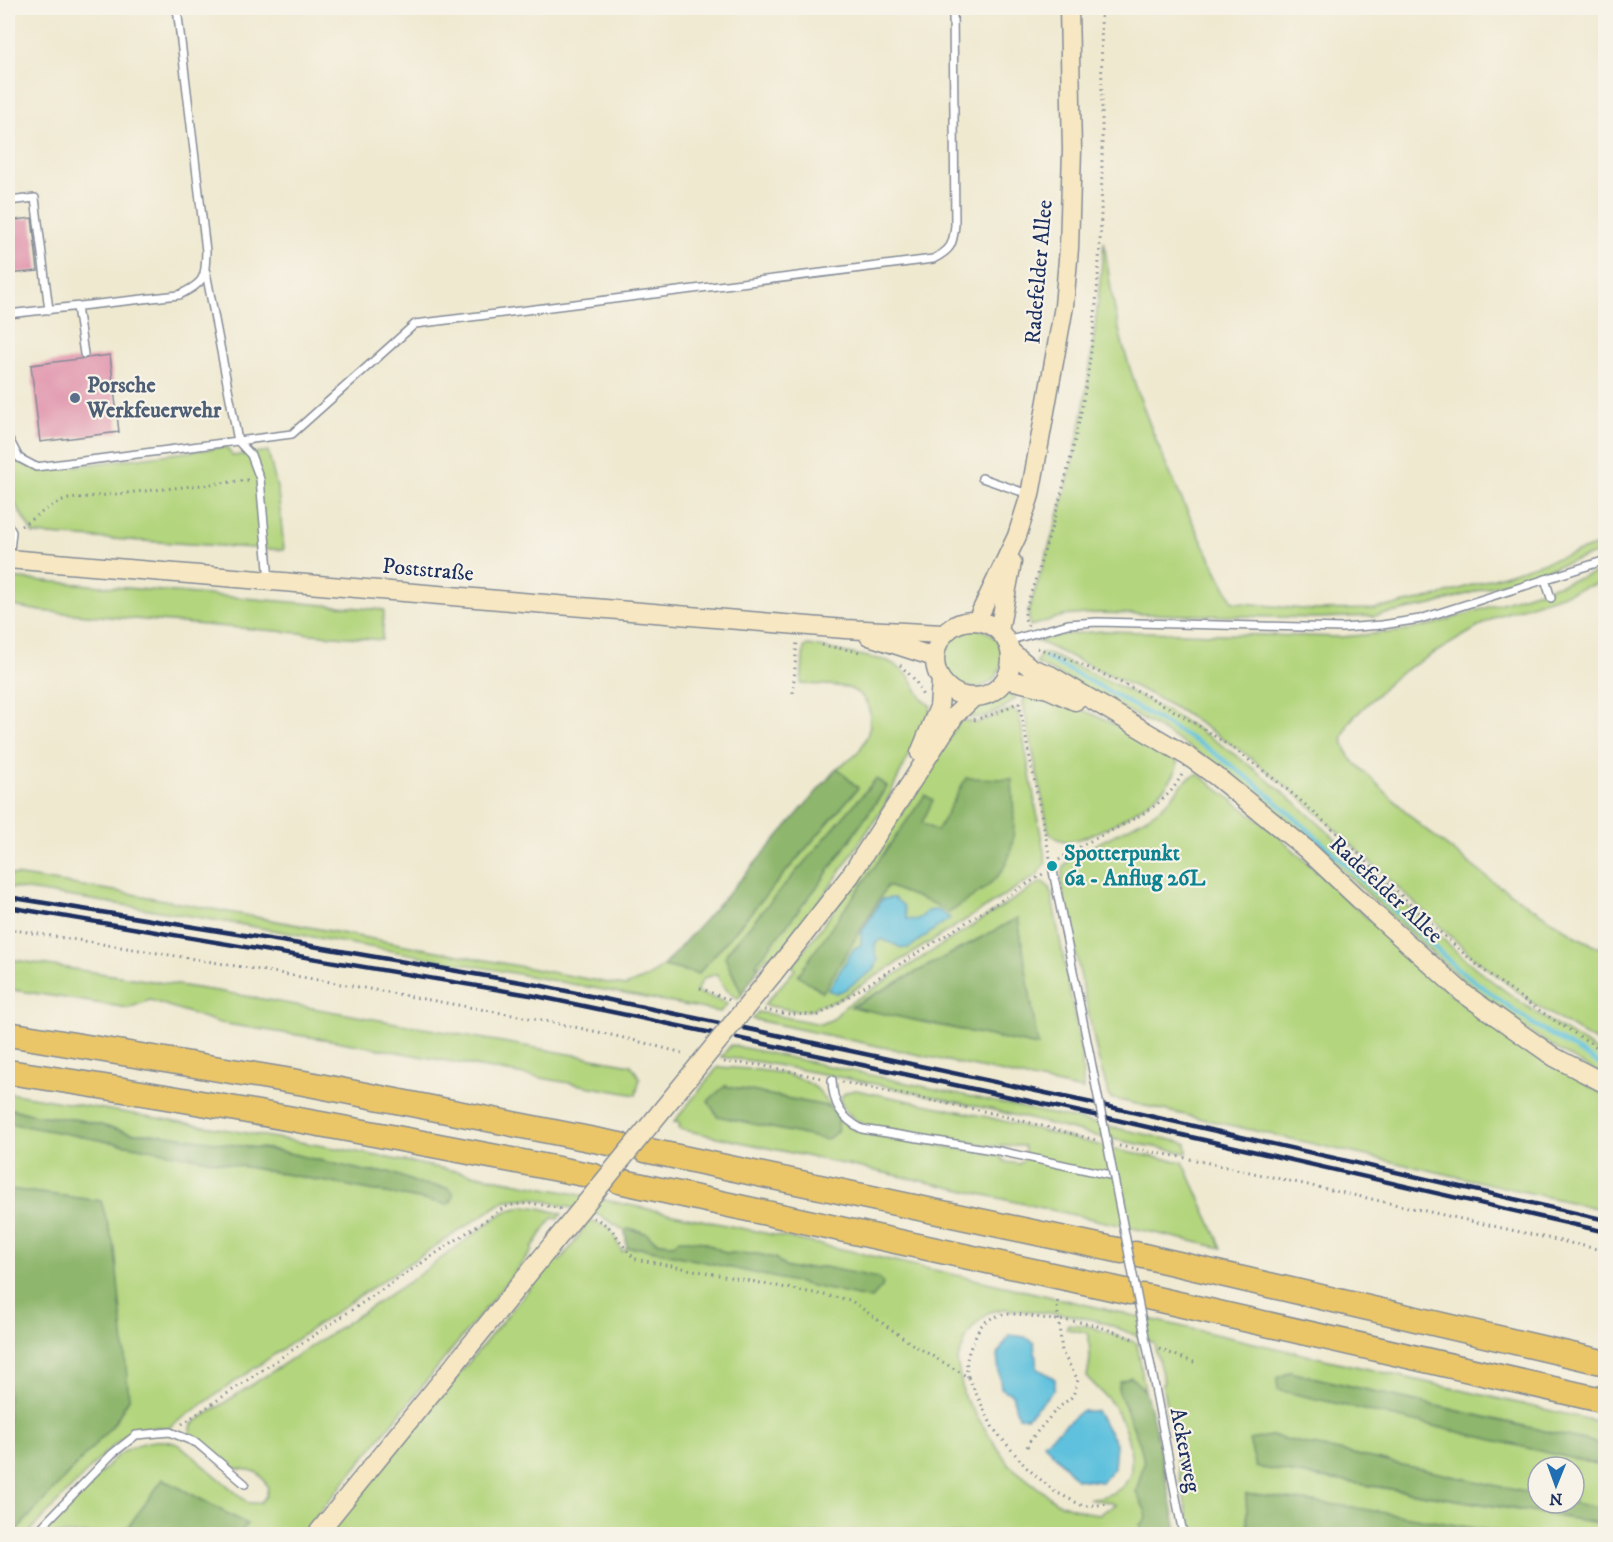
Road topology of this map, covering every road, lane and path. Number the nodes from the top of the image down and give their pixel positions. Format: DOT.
graph roads {
  1 [pos="177,8"];
  2 [pos="953,8"];
  3 [pos="1069,8"];
  4 [pos="1101,8"];
  5 [pos="8,201"];
  6 [pos="206,272"];
  7 [pos="77,307"];
  8 [pos="49,310"];
  9 [pos="8,314"];
  10 [pos="84,354"];
  11 [pos="8,437"];
  12 [pos="238,441"];
  13 [pos="260,478"];
  14 [pos="982,478"];
  15 [pos="1030,495"];
  16 [pos="10,529"];
  17 [pos="1017,536"];
  18 [pos="8,559"];
  19 [pos="1605,560"];
  20 [pos="1545,579"];
  21 [pos="269,580"];
  22 [pos="1551,598"];
  23 [pos="977,620"];
  24 [pos="799,625"];
  25 [pos="844,629"];
  26 [pos="943,634"];
  27 [pos="1031,634"];
  28 [pos="1005,641"];
  29 [pos="934,657"];
  30 [pos="1006,679"];
  31 [pos="941,681"];
  32 [pos="793,693"];
  33 [pos="974,697"];
  34 [pos="965,719"];
  35 [pos="1137,726"];
  36 [pos="1192,759"];
  37 [pos="904,790"];
  38 [pos="1052,866"];
  39 [pos="8,929"];
  40 [pos="700,988"];
  41 [pos="736,1003"];
  42 [pos="759,1009"];
  43 [pos="8,1034"];
  44 [pos="1605,1053"];
  45 [pos="693,1056"];
  46 [pos="716,1061"];
  47 [pos="8,1072"];
  48 [pos="832,1080"];
  49 [pos="1605,1084"];
  50 [pos="1103,1142"];
  51 [pos="620,1145"];
  52 [pos="1114,1145"];
  53 [pos="645,1150"];
  54 [pos="594,1176"];
  55 [pos="1114,1176"];
  56 [pos="619,1181"];
  57 [pos="567,1210"];
  58 [pos="588,1217"];
  59 [pos="1605,1251"];
  60 [pos="1062,1277"];
  61 [pos="1058,1321"];
  62 [pos="1145,1344"];
  63 [pos="1155,1348"];
  64 [pos="1196,1363"];
  65 [pos="1605,1363"];
  66 [pos="968,1377"];
  67 [pos="1605,1401"];
  68 [pos="170,1432"];
  69 [pos="1027,1447"];
  70 [pos="245,1484"];
  71 [pos="1110,1504"];
  72 [pos="35,1534"];
  73 [pos="317,1534"];
  74 [pos="1184,1534"];
  1 -- 6 [label="lane"];
  2 -- 12 [label="lane"];
  3 -- 15 [label="main road, Radefelder Allee"];
  4 -- 27 [label="path"];
  5 -- 8 [label="lane"];
  6 -- 7 [label="lane"];
  6 -- 12 [label="lane"];
  7 -- 8 [label="lane"];
  7 -- 10 [label="lane"];
  8 -- 9 [label="lane"];
  11 -- 12 [label="lane"];
  12 -- 13 [label="lane"];
  13 -- 16 [label="path"];
  13 -- 21 [label="lane"];
  14 -- 15 [label="lane"];
  15 -- 17 [label="main road, Radefelder Allee"];
  16 -- 18 [label="lane"];
  17 -- 23 [label="main road"];
  17 -- 28 [label="main road"];
  18 -- 21 [label="main road, Poststraße"];
  19 -- 20 [label="lane"];
  20 -- 22 [label="lane"];
  20 -- 27 [label="lane"];
  21 -- 24 [label="main road, Poststraße"];
  23 -- 26 [label="main road"];
  23 -- 28 [label="main road"];
  24 -- 25 [label="main road, Poststraße"];
  24 -- 32 [label="path"];
  25 -- 26 [label="main road, Poststraße"];
  25 -- 29 [label="main road, Poststraße"];
  26 -- 29 [label="main road"];
  27 -- 28 [label="lane"];
  27 -- 44 [label="path"];
  28 -- 30 [label="main road"];
  28 -- 35 [label="main road, Radefelder Allee"];
  29 -- 31 [label="main road"];
  30 -- 33 [label="main road"];
  30 -- 35 [label="main road, Radefelder Allee"];
  31 -- 33 [label="main road"];
  31 -- 37 [label="main road"];
  33 -- 37 [label="main road"];
  34 -- 38 [label="path"];
  35 -- 36 [label="main road, Radefelder Allee"];
  36 -- 38 [label="path"];
  36 -- 49 [label="main road, Radefelder Allee"];
  37 -- 73 [label="main road, bridge"];
  38 -- 42 [label="path"];
  38 -- 55 [label="lane, Ackerweg, bridge"];
  39 -- 45 [label="path"];
  40 -- 41 [label="path"];
  43 -- 51 [label="highway"];
  46 -- 48 [label="path"];
  47 -- 54 [label="highway"];
  48 -- 50 [label="path"];
  48 -- 55 [label="lane"];
  52 -- 59 [label="path"];
  53 -- 65 [label="highway"];
  55 -- 74 [label="lane, Ackerweg, bridge"];
  56 -- 60 [label="highway"];
  57 -- 68 [label="path"];
  58 -- 66 [label="path"];
  60 -- 61 [label="path"];
  60 -- 67 [label="highway"];
  61 -- 62 [label="path"];
  61 -- 66 [label="path"];
  61 -- 69 [label="path"];
  63 -- 64 [label="path"];
  66 -- 71 [label="path"];
  68 -- 70 [label="lane"];
  68 -- 72 [label="lane"];
}
